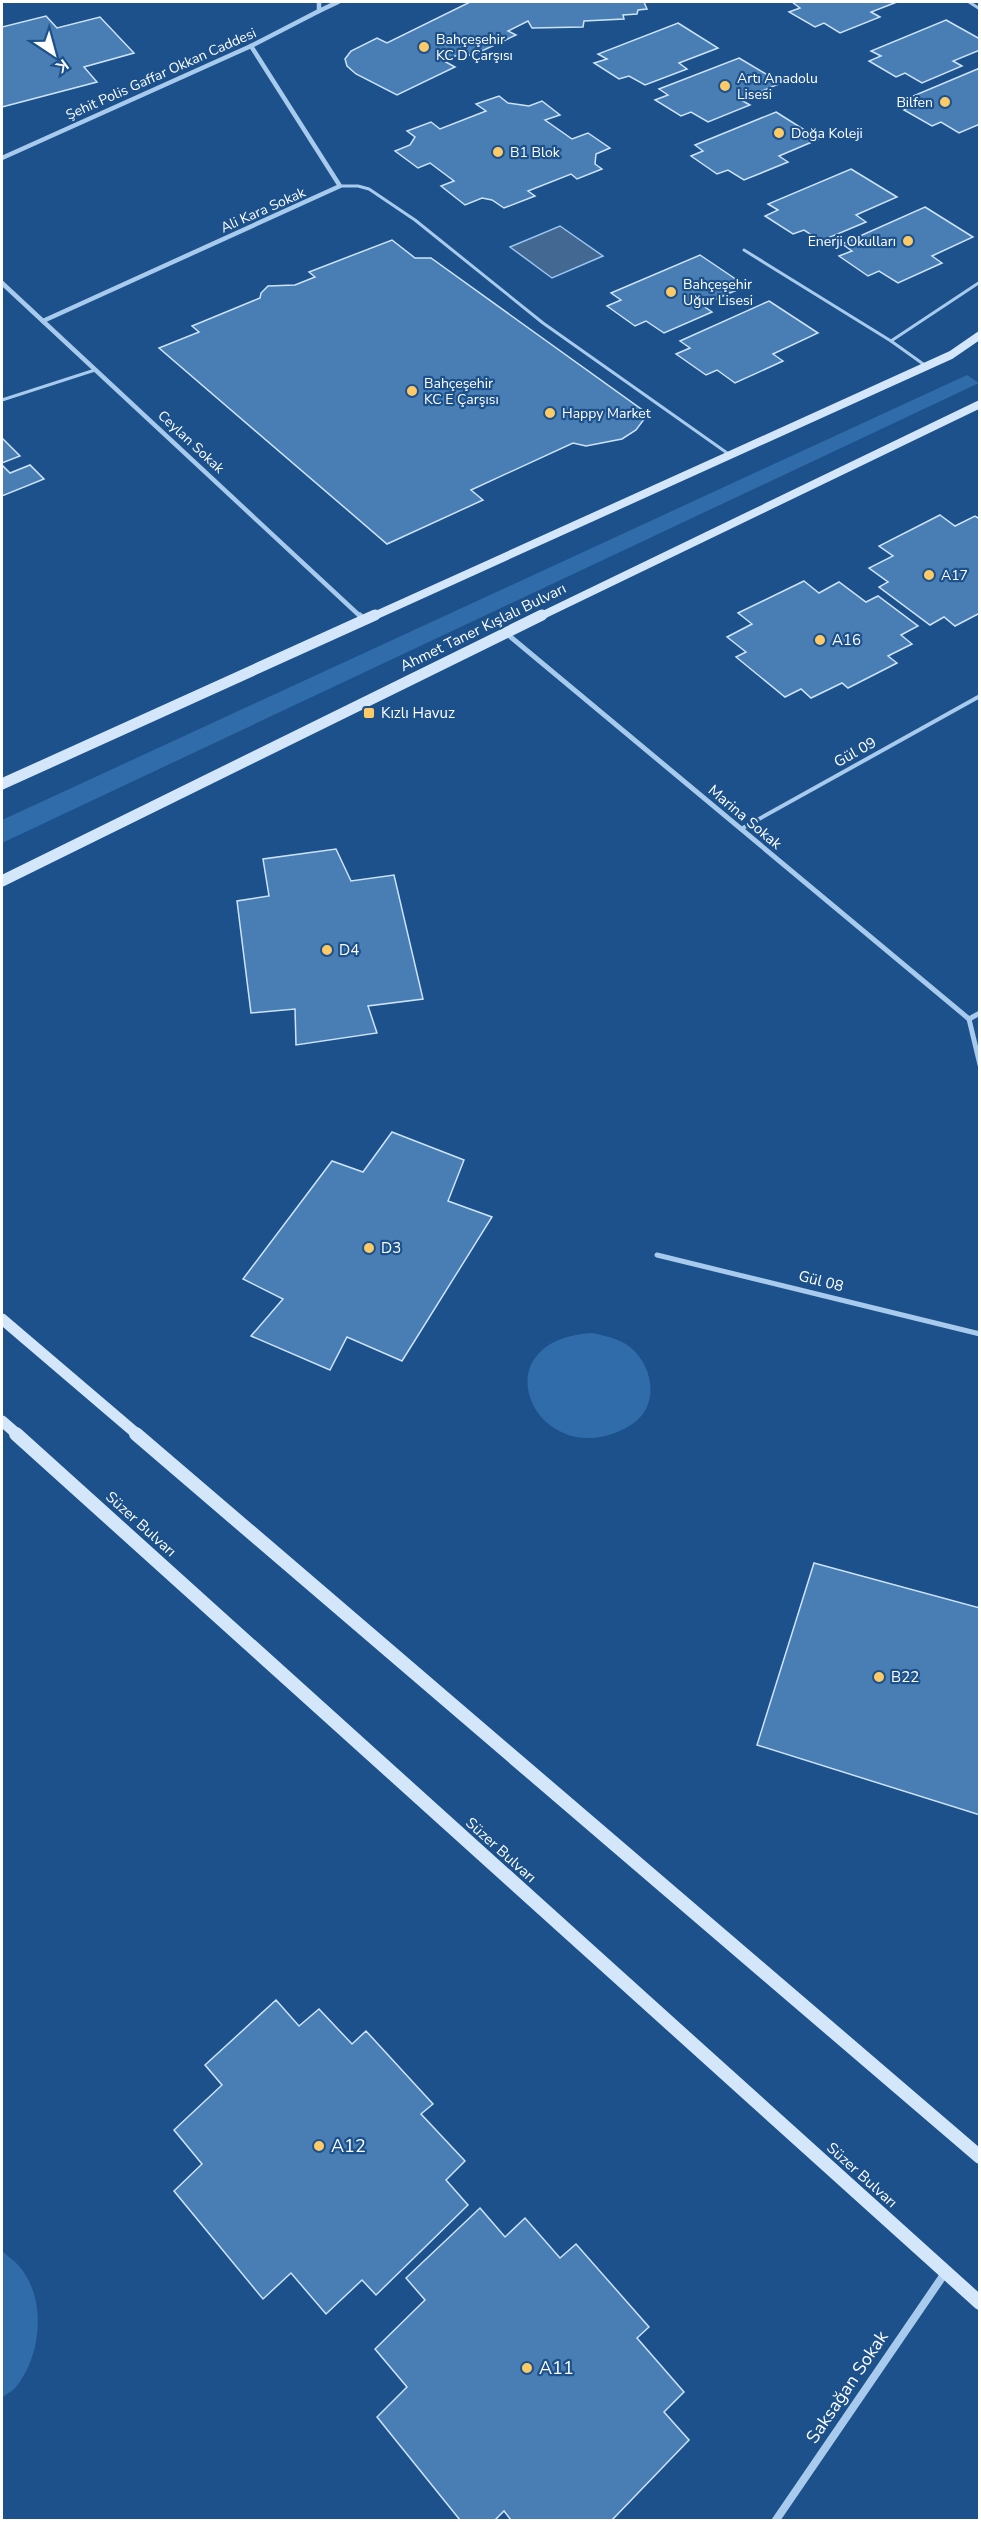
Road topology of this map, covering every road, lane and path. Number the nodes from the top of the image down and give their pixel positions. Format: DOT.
graph roads {
  1 [pos="319,2"];
  2 [pos="338,2"];
  3 [pos="969,2"];
  4 [pos="980,9"];
  5 [pos="320,11"];
  6 [pos="250,46"];
  7 [pos="2,158"];
  8 [pos="340,186"];
  9 [pos="744,250"];
  10 [pos="980,282"];
  11 [pos="2,283"];
  12 [pos="43,321"];
  13 [pos="980,335"];
  14 [pos="891,341"];
  15 [pos="926,366"];
  16 [pos="95,370"];
  17 [pos="2,400"];
  18 [pos="980,404"];
  19 [pos="730,454"];
  20 [pos="364,620"];
  21 [pos="505,633"];
  22 [pos="980,696"];
  23 [pos="2,784"];
  24 [pos="741,829"];
  25 [pos="2,881"];
  26 [pos="980,1012"];
  27 [pos="969,1019"];
  28 [pos="980,1065"];
  29 [pos="657,1255"];
  30 [pos="2,1319"];
  31 [pos="980,1334"];
  32 [pos="2,1421"];
  33 [pos="980,2157"];
  34 [pos="945,2272"];
  35 [pos="980,2303"];
  36 [pos="776,2520"];
  1 -- 5 [label="street"];
  2 -- 5 [label="street, Şehit Polis Gaffar Okkan Caddesi"];
  3 -- 4 [label="lane"];
  5 -- 6 [label="street, Şehit Polis Gaffar Okkan Caddesi"];
  6 -- 7 [label="street, Şehit Polis Gaffar Okkan Caddesi"];
  6 -- 8 [label="street"];
  8 -- 12 [label="street, Ali Kara Sokak"];
  8 -- 19 [label="lane"];
  9 -- 14 [label="lane"];
  10 -- 14 [label="lane"];
  11 -- 12 [label="street, Ceylan Sokak"];
  12 -- 16 [label="street, Ceylan Sokak"];
  13 -- 15 [label="main road"];
  14 -- 15 [label="lane"];
  15 -- 19 [label="main road"];
  16 -- 17 [label="lane"];
  16 -- 20 [label="street, Ceylan Sokak"];
  18 -- 21 [label="main road, Ahmet Taner Kışlalı Bulvarı"];
  19 -- 20 [label="main road"];
  20 -- 23 [label="main road"];
  21 -- 24 [label="street, Marina Sokak"];
  21 -- 25 [label="main road, Ahmet Taner Kışlalı Bulvarı"];
  22 -- 24 [label="lane, Gül 09"];
  24 -- 27 [label="street, Marina Sokak"];
  26 -- 27 [label="street"];
  27 -- 28 [label="street"];
  29 -- 31 [label="street, Gül 08"];
  30 -- 33 [label="main road"];
  32 -- 34 [label="main road, Süzer Bulvarı"];
  34 -- 35 [label="main road, Süzer Bulvarı"];
  34 -- 36 [label="street, Saksağan Sokak"];
}
